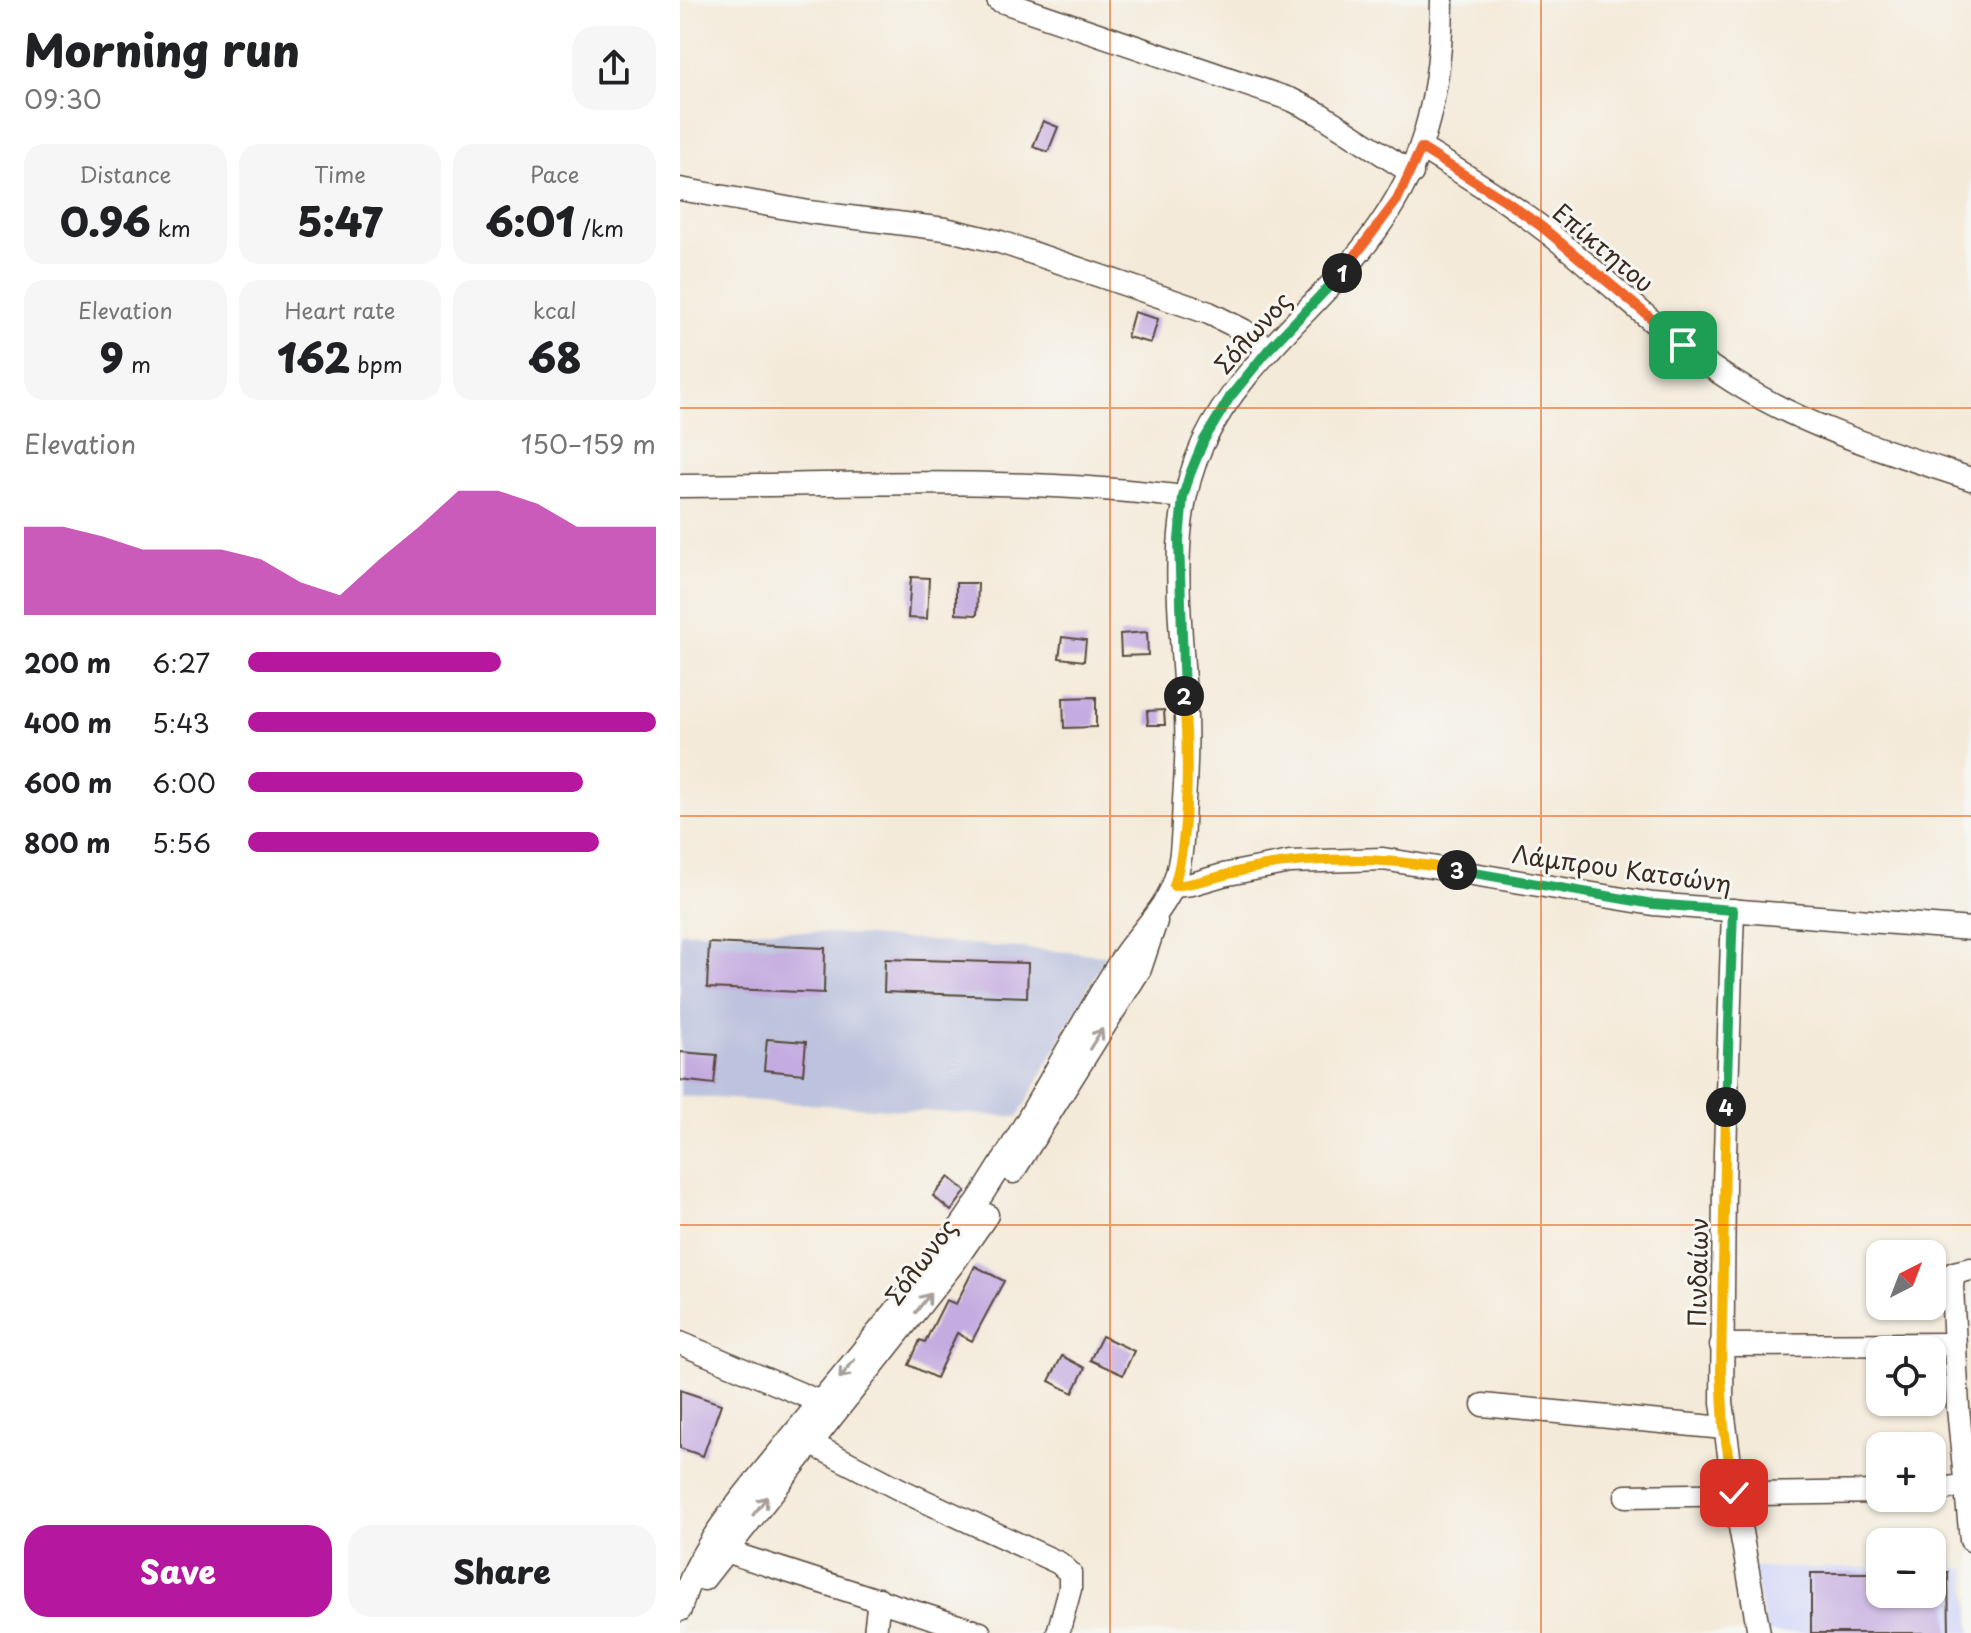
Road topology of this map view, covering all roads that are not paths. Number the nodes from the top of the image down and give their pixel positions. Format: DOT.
graph roads {
  1 [pos="998,0"];
  2 [pos="1442,0"];
  3 [pos="1421,148"];
  4 [pos="1412,173"];
  5 [pos="680,189"];
  6 [pos="1269,349"];
  7 [pos="1971,479"];
  8 [pos="680,486"];
  9 [pos="1183,497"];
  10 [pos="1174,886"];
  11 [pos="1733,910"];
  12 [pos="1159,912"];
  13 [pos="1971,929"];
  14 [pos="1971,1269"];
  15 [pos="680,1343"];
  16 [pos="1953,1344"];
  17 [pos="1721,1345"];
  18 [pos="820,1402"];
  19 [pos="1483,1405"];
  20 [pos="1724,1428"];
  21 [pos="810,1443"];
  22 [pos="1969,1486"];
  23 [pos="1946,1488"];
  24 [pos="1866,1492"];
  25 [pos="1734,1493"];
  26 [pos="1626,1496"];
  27 [pos="1971,1540"];
  28 [pos="725,1551"];
  29 [pos="879,1599"];
  30 [pos="680,1612"];
  31 [pos="966,1630"];
  32 [pos="875,1633"];
  33 [pos="1058,1633"];
  34 [pos="1759,1633"];
  1 -- 4 [label="street"];
  2 -- 3 [label="street, Σόλωνος"];
  3 -- 4 [label="street, Σόλωνος"];
  3 -- 7 [label="street, Επίκτητου"];
  4 -- 6 [label="street, Σόλωνος"];
  5 -- 6 [label="street"];
  6 -- 9 [label="street, Σόλωνος"];
  8 -- 9 [label="street"];
  9 -- 10 [label="street, Σόλωνος"];
  10 -- 11 [label="street, Λάμπρου Κατσώνη"];
  10 -- 12 [label="street, Σόλωνος"];
  11 -- 13 [label="street, Λάμπρου Κατσώνη"];
  11 -- 17 [label="street, Πινδαίων"];
  12 -- 18 [label="street, Σόλωνος, one-way"];
  21 -- 12 [label="street, Σόλωνος, one-way"];
  14 -- 16 [label="street"];
  15 -- 18 [label="street"];
  16 -- 17 [label="street"];
  16 -- 22 [label="street"];
  17 -- 20 [label="street, Πινδαίων"];
  18 -- 30 [label="street, Σόλωνος"];
  19 -- 20 [label="street"];
  20 -- 25 [label="street, Πινδαίων"];
  28 -- 21 [label="street, Σόλωνος, one-way"];
  21 -- 33 [label="street"];
  22 -- 23 [label="street"];
  22 -- 27 [label="street"];
  24 -- 25 [label="street"];
  25 -- 26 [label="street"];
  25 -- 34 [label="street, Πινδαίων"];
  28 -- 29 [label="street"];
  28 -- 30 [label="street, Σόλωνος"];
  29 -- 31 [label="street"];
  29 -- 32 [label="street"];
}
